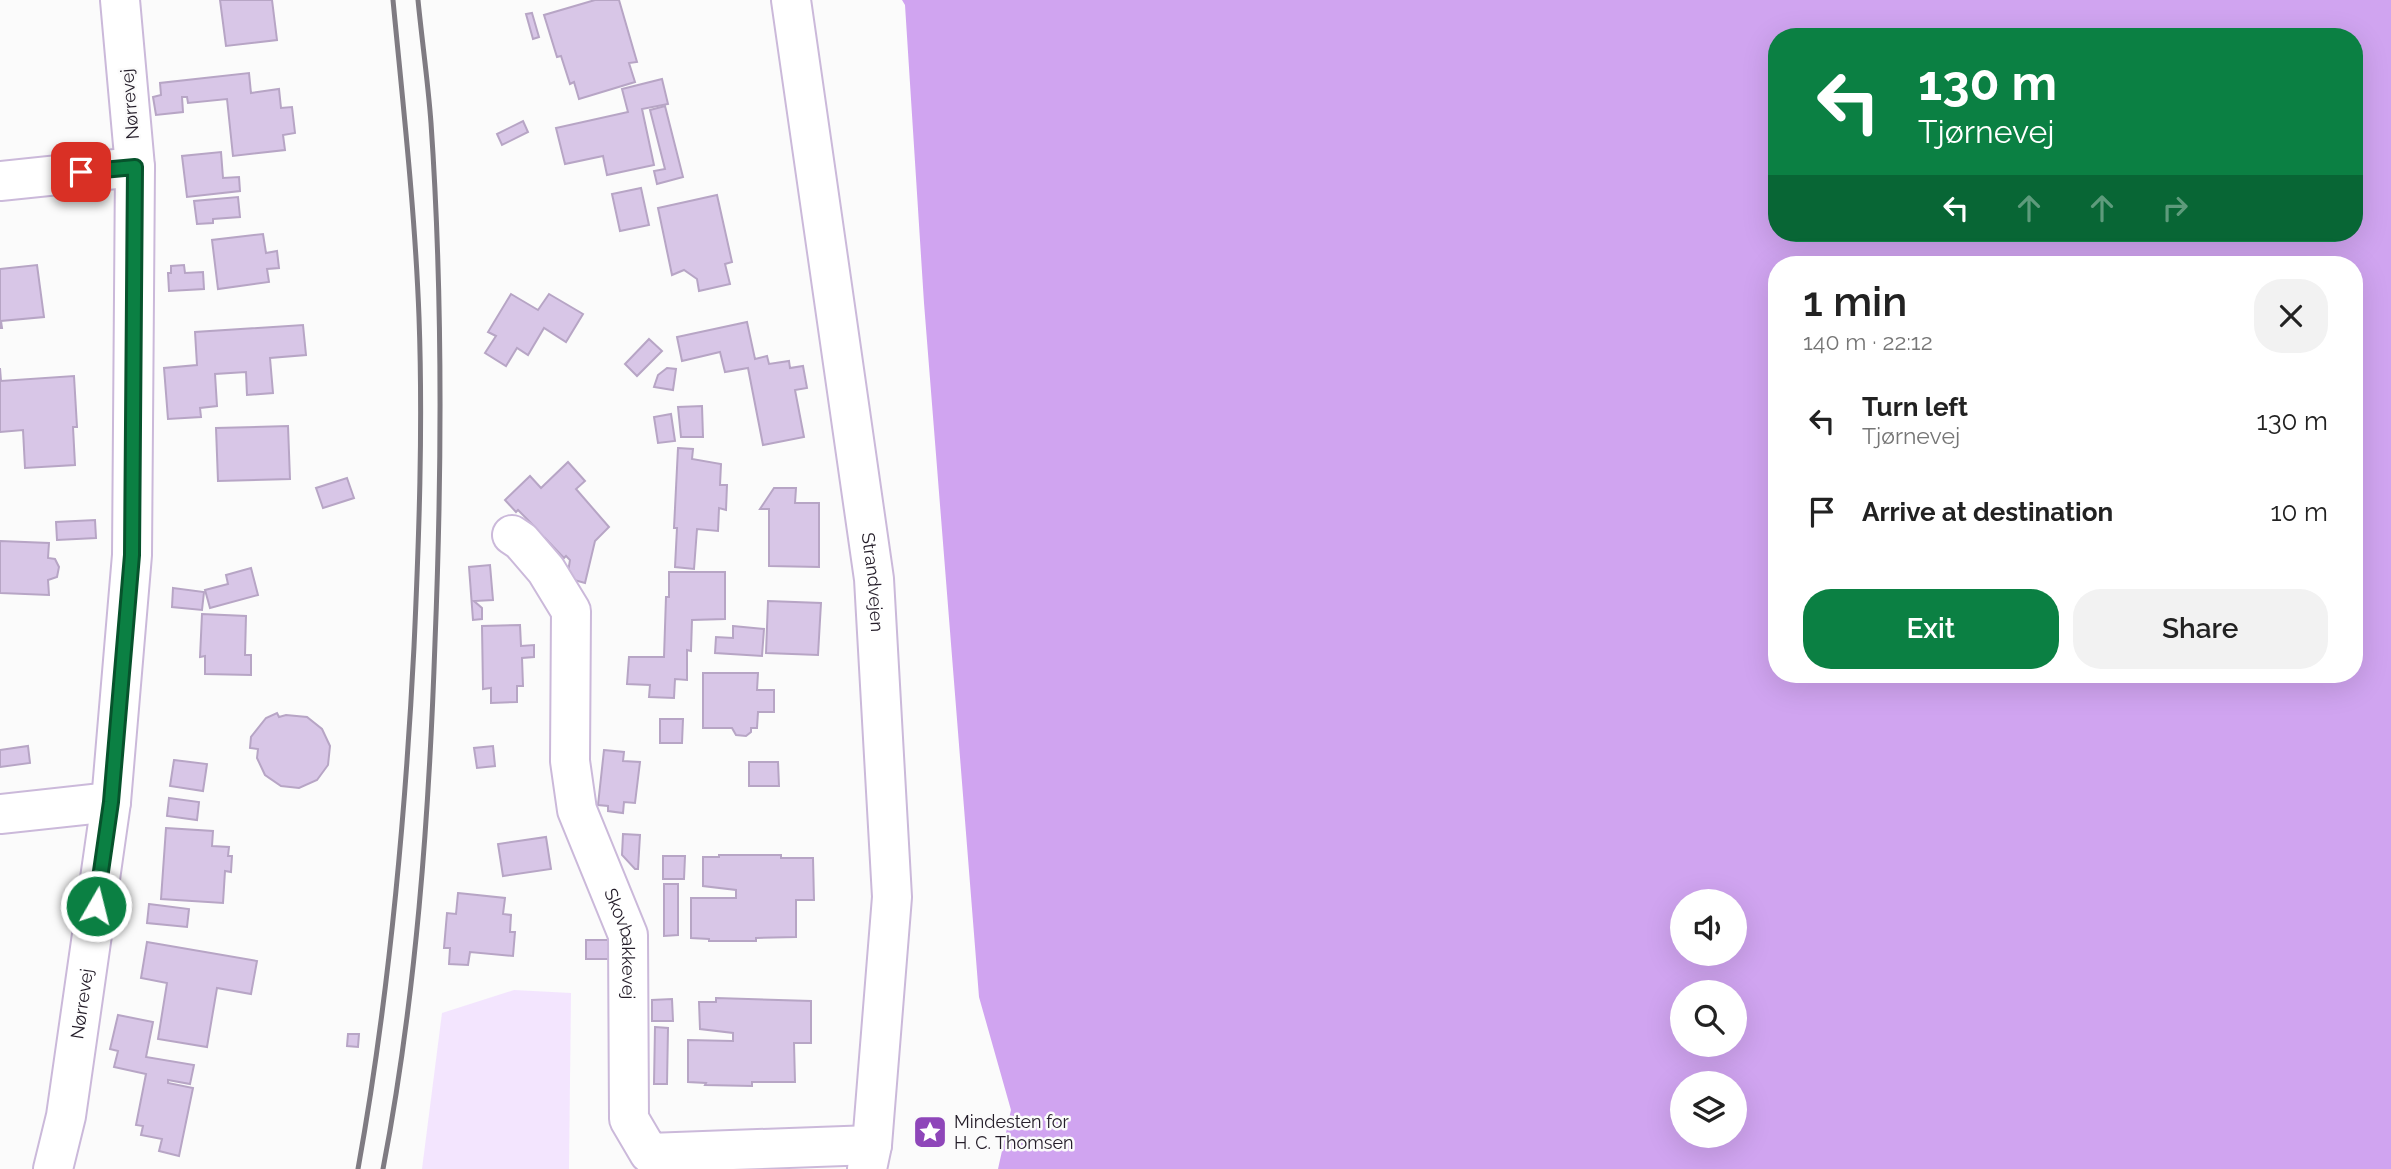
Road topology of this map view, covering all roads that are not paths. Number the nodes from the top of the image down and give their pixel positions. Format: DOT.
graph roads {
  1 [pos="120,0"];
  2 [pos="791,0"];
  3 [pos="135,167"];
  4 [pos="0,181"];
  5 [pos="512,535"];
  6 [pos="111,802"];
  7 [pos="0,814"];
  8 [pos="870,1157"];
  9 [pos="53,1169"];
  1 -- 3 [label="street, Nørrevej"];
  2 -- 8 [label="street, Strandvejen"];
  3 -- 4 [label="street"];
  3 -- 6 [label="street, Nørrevej"];
  5 -- 8 [label="street, Skovbakkevej"];
  6 -- 7 [label="street"];
  6 -- 9 [label="street, Nørrevej"];
}
